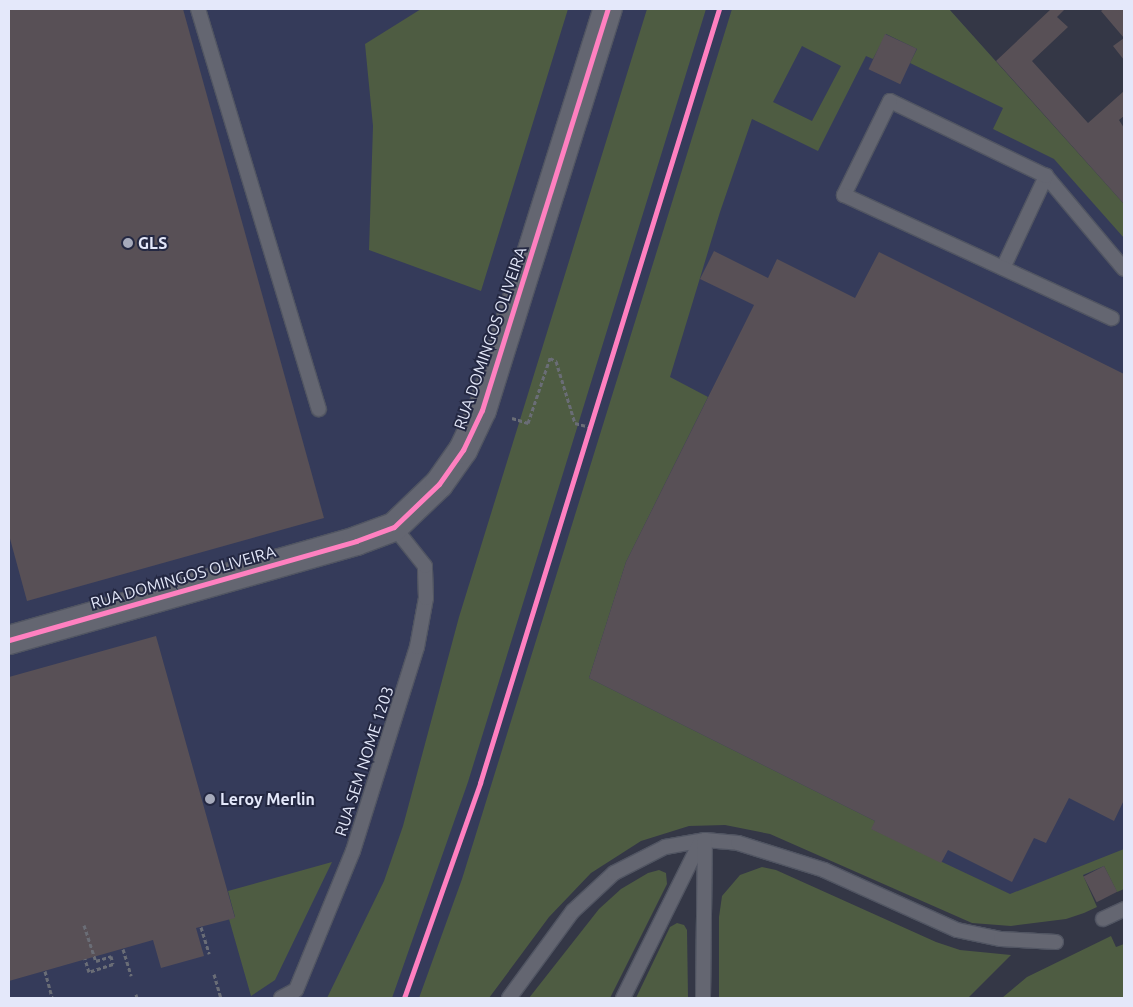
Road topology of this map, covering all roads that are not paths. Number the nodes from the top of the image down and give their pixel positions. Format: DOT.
graph roads {
  1 [pos="198,9"];
  2 [pos="608,9"];
  3 [pos="1046,176"];
  4 [pos="1003,268"];
  5 [pos="1124,269"];
  6 [pos="1112,318"];
  7 [pos="319,409"];
  8 [pos="394,527"];
  9 [pos="9,640"];
  10 [pos="703,841"];
  11 [pos="1124,909"];
  12 [pos="1103,919"];
  13 [pos="1056,942"];
  14 [pos="281,998"];
  15 [pos="509,998"];
  16 [pos="623,998"];
  17 [pos="703,998"];
  1 -- 7 [label="lane"];
  2 -- 8 [label="street, RUA DOMINGOS OLIVEIRA"];
  3 -- 4 [label="lane"];
  3 -- 4 [label="lane"];
  3 -- 5 [label="lane"];
  4 -- 6 [label="lane"];
  8 -- 9 [label="street, RUA DOMINGOS OLIVEIRA"];
  8 -- 14 [label="lane, RUA SEM NOME 1203"];
  10 -- 13 [label="lane"];
  10 -- 15 [label="lane"];
  10 -- 16 [label="lane"];
  10 -- 17 [label="lane"];
  11 -- 12 [label="lane"];
}
